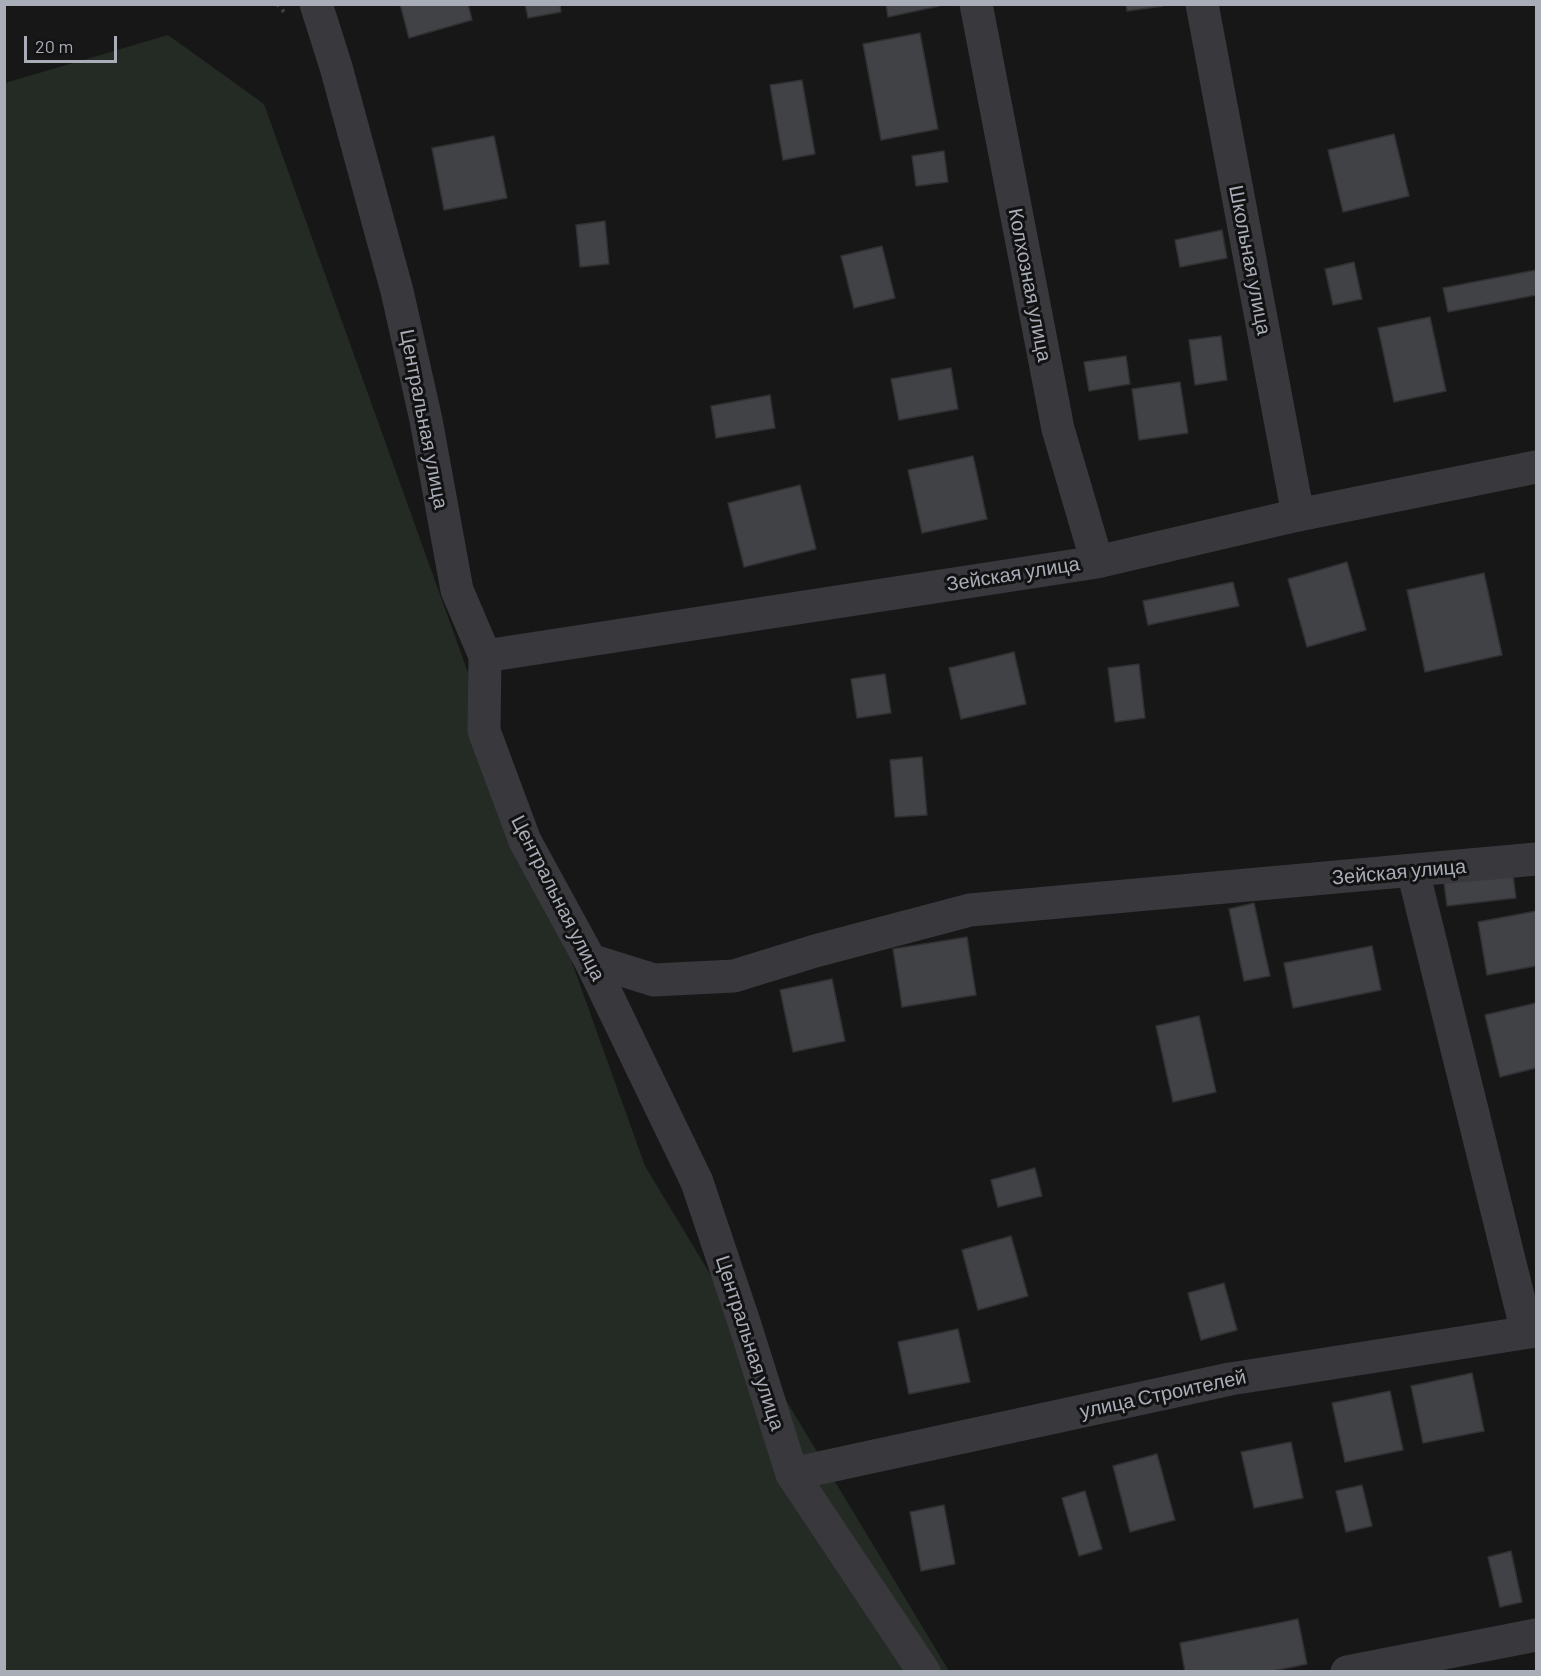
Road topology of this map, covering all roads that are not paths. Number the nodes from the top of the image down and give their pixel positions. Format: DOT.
graph roads {
  1 [pos="316,4"];
  2 [pos="976,4"];
  3 [pos="1202,4"];
  4 [pos="1536,467"];
  5 [pos="1299,515"];
  6 [pos="1097,562"];
  7 [pos="485,656"];
  8 [pos="1536,859"];
  9 [pos="1413,871"];
  10 [pos="590,960"];
  11 [pos="1532,1332"];
  12 [pos="792,1474"];
  13 [pos="1536,1635"];
  14 [pos="924,1671"];
  15 [pos="1347,1671"];
  1 -- 7 [label="street, Центральная улица"];
  2 -- 6 [label="street, Колхозная улица"];
  3 -- 5 [label="street, Школьная улица"];
  4 -- 5 [label="street, Зейская улица"];
  5 -- 6 [label="street, Зейская улица"];
  6 -- 7 [label="street, Зейская улица"];
  7 -- 10 [label="street, Центральная улица"];
  8 -- 9 [label="street, Зейская улица"];
  9 -- 10 [label="street, Зейская улица"];
  9 -- 11 [label="street"];
  10 -- 12 [label="street, Центральная улица"];
  11 -- 12 [label="street, улица Строителей"];
  12 -- 14 [label="street, Центральная улица"];
  13 -- 15 [label="street"];
}
